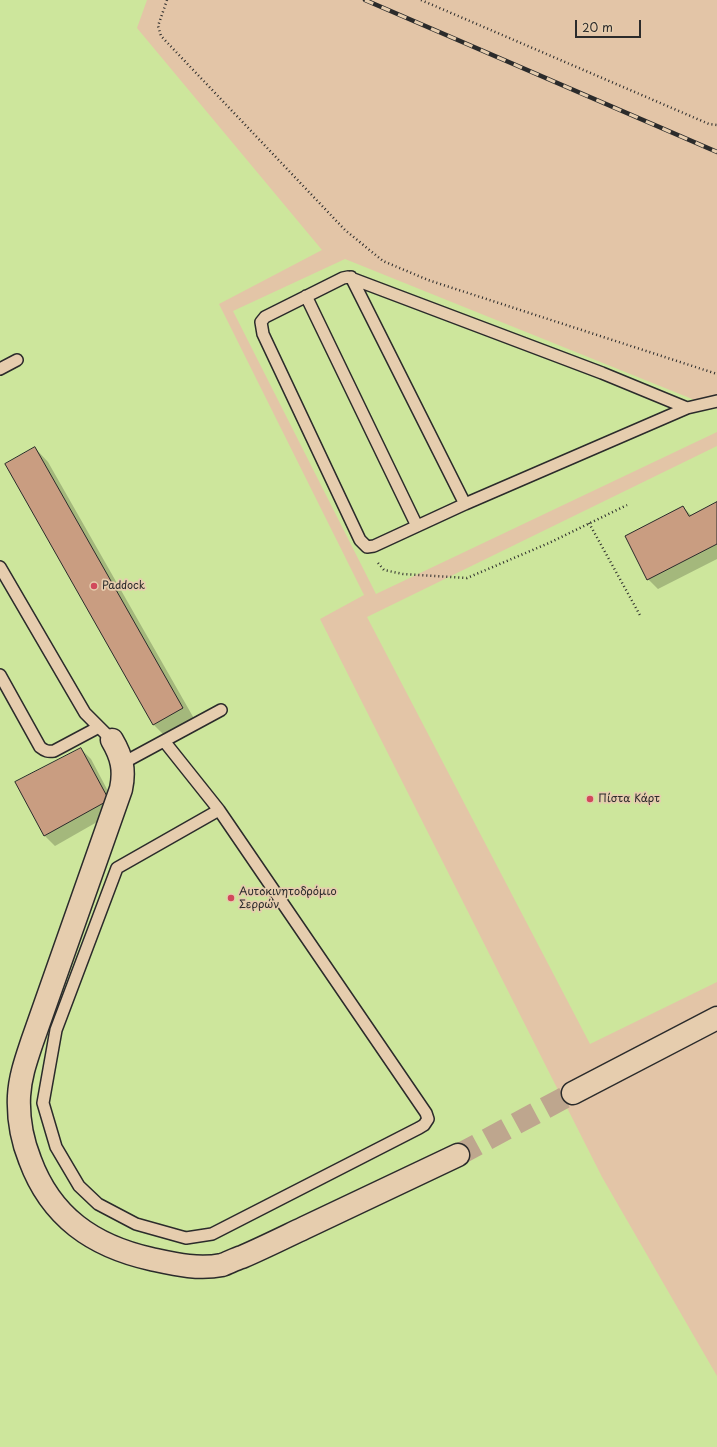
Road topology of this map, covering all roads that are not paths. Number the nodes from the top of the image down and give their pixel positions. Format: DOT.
graph roads {
  1 [pos="351,277"];
  2 [pos="306,296"];
  3 [pos="17,360"];
  4 [pos="0,369"];
  5 [pos="717,401"];
  6 [pos="687,408"];
  7 [pos="465,504"];
  8 [pos="417,526"];
  9 [pos="0,567"];
  10 [pos="0,675"];
  11 [pos="221,710"];
  12 [pos="105,734"];
  13 [pos="164,741"];
  14 [pos="123,763"];
  15 [pos="219,810"];
  16 [pos="717,1018"];
  17 [pos="573,1092"];
  18 [pos="458,1155"];
  1 -- 2 [label="lane"];
  1 -- 6 [label="lane"];
  1 -- 7 [label="lane"];
  2 -- 8 [label="lane"];
  2 -- 8 [label="lane"];
  3 -- 4 [label="lane"];
  5 -- 6 [label="lane"];
  6 -- 7 [label="lane"];
  7 -- 8 [label="lane"];
  9 -- 12 [label="lane"];
  10 -- 12 [label="lane"];
  11 -- 13 [label="lane"];
  12 -- 14 [label="street"];
  13 -- 14 [label="lane"];
  13 -- 15 [label="lane"];
  14 -- 18 [label="street"];
  15 -- 15 [label="lane"];
  16 -- 17 [label="street"];
}
